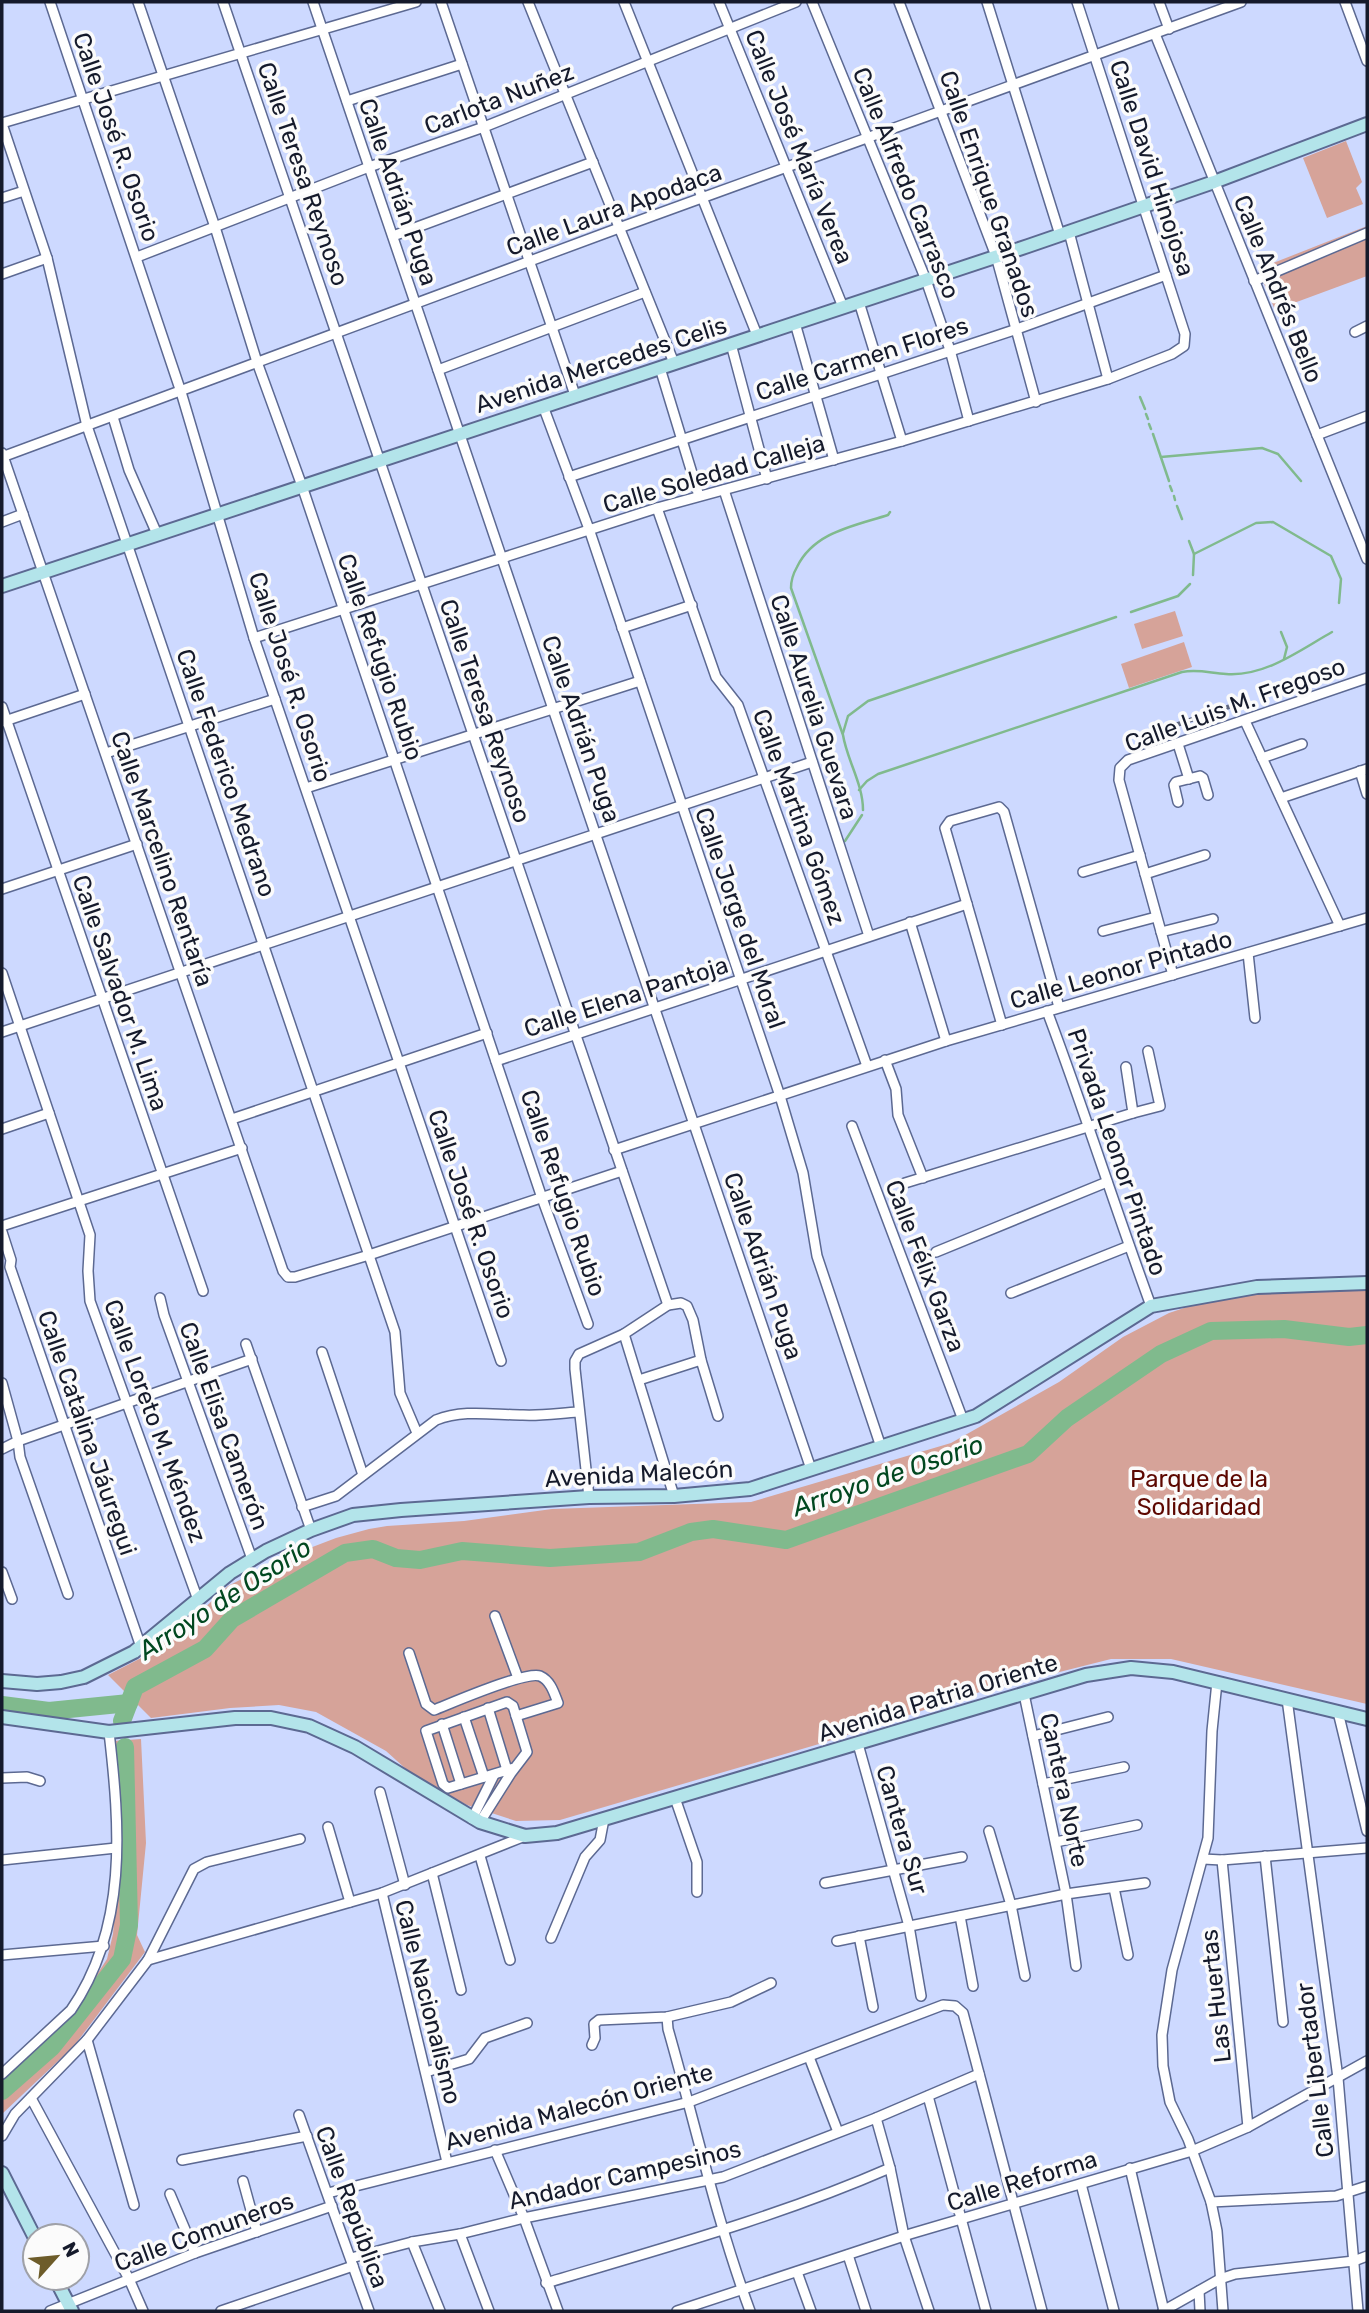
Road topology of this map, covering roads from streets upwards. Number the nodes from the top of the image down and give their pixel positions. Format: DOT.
graph roads {
  1 [pos="50,2"];
  2 [pos="138,2"];
  3 [pos="223,2"];
  4 [pos="313,2"];
  5 [pos="416,2"];
  6 [pos="441,2"];
  7 [pos="528,2"];
  8 [pos="624,2"];
  9 [pos="719,2"];
  10 [pos="796,2"];
  11 [pos="812,2"];
  12 [pos="899,2"];
  13 [pos="987,2"];
  14 [pos="1077,2"];
  15 [pos="1159,2"];
  16 [pos="1241,2"];
  17 [pos="1345,2"];
  18 [pos="322,29"];
  19 [pos="730,29"];
  20 [pos="1169,29"];
  21 [pos="1155,34"];
  22 [pos="241,53"];
  23 [pos="1095,55"];
  24 [pos="648,61"];
  25 [pos="1367,61"];
  26 [pos="463,64"];
  27 [pos="163,75"];
  28 [pos="1013,83"];
  29 [pos="565,95"];
  30 [pos="83,99"];
  31 [pos="347,101"];
  32 [pos="941,111"];
  33 [pos="2,124"];
  34 [pos="1367,124"];
  35 [pos="484,127"];
  36 [pos="868,137"];
  37 [pos="593,162"];
  38 [pos="369,167"];
  39 [pos="787,168"];
  40 [pos="1214,182"];
  41 [pos="24,191"];
  42 [pos="506,195"];
  43 [pos="2,198"];
  44 [pos="290,198"];
  45 [pos="704,198"];
  46 [pos="1144,206"];
  47 [pos="215,227"];
  48 [pos="619,228"];
  49 [pos="1367,233"];
  50 [pos="1064,234"];
  51 [pos="393,236"];
  52 [pos="136,257"];
  53 [pos="996,257"];
  54 [pos="47,258"];
  55 [pos="529,262"];
  56 [pos="2,274"];
  57 [pos="1166,275"];
  58 [pos="926,280"];
  59 [pos="1254,281"];
  60 [pos="645,292"];
  61 [pos="859,302"];
  62 [pos="415,303"];
  63 [pos="1088,304"];
  64 [pos="843,307"];
  65 [pos="795,323"];
  66 [pos="1367,326"];
  67 [pos="551,327"];
  68 [pos="1017,329"];
  69 [pos="1354,332"];
  70 [pos="336,333"];
  71 [pos="757,335"];
  72 [pos="731,344"];
  73 [pos="1184,346"];
  74 [pos="950,350"];
  75 [pos="257,362"];
  76 [pos="674,363"];
  77 [pos="660,368"];
  78 [pos="438,370"];
  79 [pos="881,372"];
  80 [pos="1108,379"];
  81 [pos="181,392"];
  82 [pos="815,394"];
  83 [pos="575,395"];
  84 [pos="1036,402"];
  85 [pos="542,406"];
  86 [pos="1367,415"];
  87 [pos="113,416"];
  88 [pos="751,416"];
  89 [pos="969,421"];
  90 [pos="87,426"];
  91 [pos="460,433"];
  92 [pos="1317,435"];
  93 [pos="681,439"];
  94 [pos="902,441"];
  95 [pos="2,455"];
  96 [pos="380,460"];
  97 [pos="834,460"];
  98 [pos="569,477"];
  99 [pos="767,480"];
  100 [pos="302,486"];
  101 [pos="724,490"];
  102 [pos="699,496"];
  103 [pos="657,508"];
  104 [pos="219,513"];
  105 [pos="23,514"];
  106 [pos="2,522"];
  107 [pos="589,529"];
  108 [pos="156,534"];
  109 [pos="128,543"];
  110 [pos="503,557"];
  111 [pos="1367,559"];
  112 [pos="43,573"];
  113 [pos="422,584"];
  114 [pos="2,586"];
  115 [pos="692,605"];
  116 [pos="343,609"];
  117 [pos="622,628"];
  118 [pos="254,638"];
  119 [pos="1367,678"];
  120 [pos="640,681"];
  121 [pos="85,694"];
  122 [pos="275,699"];
  123 [pos="2,707"];
  124 [pos="554,708"];
  125 [pos="4,721"];
  126 [pos="1245,721"];
  127 [pos="190,726"];
  128 [pos="473,734"];
  129 [pos="1178,744"];
  130 [pos="1302,744"];
  131 [pos="106,753"];
  132 [pos="1262,758"];
  133 [pos="394,760"];
  134 [pos="811,762"];
  135 [pos="1363,770"];
  136 [pos="765,778"];
  137 [pos="1189,779"];
  138 [pos="306,788"];
  139 [pos="1367,794"];
  140 [pos="1208,795"];
  141 [pos="1281,798"];
  142 [pos="1178,802"];
  143 [pos="682,805"];
  144 [pos="597,834"];
  145 [pos="137,844"];
  146 [pos="1140,855"];
  147 [pos="1205,855"];
  148 [pos="516,861"];
  149 [pos="58,870"];
  150 [pos="1083,872"];
  151 [pos="1145,874"];
  152 [pos="436,887"];
  153 [pos="2,889"];
  154 [pos="967,904"];
  155 [pos="350,916"];
  156 [pos="1156,916"];
  157 [pos="1213,919"];
  158 [pos="1367,919"];
  159 [pos="910,922"];
  160 [pos="1340,926"];
  161 [pos="1103,931"];
  162 [pos="1161,932"];
  163 [pos="869,936"];
  164 [pos="264,945"];
  165 [pos="827,950"];
  166 [pos="1248,953"];
  167 [pos="181,972"];
  168 [pos="2,973"];
  169 [pos="1173,975"];
  170 [pos="740,979"];
  171 [pos="102,999"];
  172 [pos="1059,1007"];
  173 [pos="655,1008"];
  174 [pos="1047,1011"];
  175 [pos="1255,1018"];
  176 [pos="1002,1025"];
  177 [pos="20,1026"];
  178 [pos="2,1032"];
  179 [pos="487,1033"];
  180 [pos="575,1034"];
  181 [pos="946,1041"];
  182 [pos="1149,1051"];
  183 [pos="885,1060"];
  184 [pos="496,1061"];
  185 [pos="400,1063"];
  186 [pos="867,1066"];
  187 [pos="1126,1067"];
  188 [pos="314,1091"];
  189 [pos="780,1096"];
  190 [pos="49,1113"];
  191 [pos="1133,1113"];
  192 [pos="232,1119"];
  193 [pos="694,1124"];
  194 [pos="852,1126"];
  195 [pos="1090,1126"];
  196 [pos="2,1129"];
  197 [pos="242,1148"];
  198 [pos="614,1150"];
  199 [pos="622,1171"];
  200 [pos="162,1174"];
  201 [pos="923,1178"];
  202 [pos="1107,1182"];
  203 [pos="905,1183"];
  204 [pos="542,1198"];
  205 [pos="79,1201"];
  206 [pos="2,1226"];
  207 [pos="456,1226"];
  208 [pos="2,1232"];
  209 [pos="1129,1246"];
  210 [pos="936,1252"];
  211 [pos="369,1255"];
  212 [pos="1367,1283"];
  213 [pos="203,1291"];
  214 [pos="1011,1293"];
  215 [pos="161,1301"];
  216 [pos="668,1305"];
  217 [pos="1151,1306"];
  218 [pos="588,1324"];
  219 [pos="624,1334"];
  220 [pos="246,1343"];
  221 [pos="323,1352"];
  222 [pos="252,1359"];
  223 [pos="701,1360"];
  224 [pos="501,1361"];
  225 [pos="639,1380"];
  226 [pos="189,1381"];
  227 [pos="2,1383"];
  228 [pos="127,1403"];
  229 [pos="578,1412"];
  230 [pos="718,1416"];
  231 [pos="963,1420"];
  232 [pos="64,1425"];
  233 [pos="417,1433"];
  234 [pos="18,1441"];
  235 [pos="881,1447"];
  236 [pos="2,1449"];
  237 [pos="811,1469"];
  238 [pos="363,1475"];
  239 [pos="674,1496"];
  240 [pos="589,1497"];
  241 [pos="302,1507"];
  242 [pos="311,1530"];
  243 [pos="252,1559"];
  244 [pos="2,1572"];
  245 [pos="68,1594"];
  246 [pos="12,1599"];
  247 [pos="198,1600"];
  248 [pos="495,1616"];
  249 [pos="141,1647"];
  250 [pos="409,1653"];
  251 [pos="518,1678"];
  252 [pos="2,1681"];
  253 [pos="1217,1682"];
  254 [pos="1024,1694"];
  255 [pos="1287,1699"];
  256 [pos="488,1708"];
  257 [pos="1338,1712"];
  258 [pos="516,1716"];
  259 [pos="2,1717"];
  260 [pos="464,1717"];
  261 [pos="1108,1717"];
  262 [pos="1367,1719"];
  263 [pos="442,1724"];
  264 [pos="109,1732"];
  265 [pos="1033,1736"];
  266 [pos="858,1744"];
  267 [pos="1124,1767"];
  268 [pos="510,1769"];
  269 [pos="489,1776"];
  270 [pos="2,1778"];
  271 [pos="40,1781"];
  272 [pos="461,1784"];
  273 [pos="1043,1784"];
  274 [pos="485,1791"];
  275 [pos="380,1792"];
  276 [pos="496,1795"];
  277 [pos="675,1798"];
  278 [pos="604,1819"];
  279 [pos="476,1820"];
  280 [pos="1138,1825"];
  281 [pos="328,1826"];
  282 [pos="989,1831"];
  283 [pos="1367,1831"];
  284 [pos="525,1836"];
  285 [pos="300,1839"];
  286 [pos="1056,1842"];
  287 [pos="116,1848"];
  288 [pos="1367,1848"];
  289 [pos="1306,1852"];
  290 [pos="480,1856"];
  291 [pos="1265,1856"];
  292 [pos="962,1857"];
  293 [pos="1203,1859"];
  294 [pos="2,1860"];
  295 [pos="1223,1860"];
  296 [pos="893,1870"];
  297 [pos="432,1873"];
  298 [pos="825,1883"];
  299 [pos="1145,1883"];
  300 [pos="405,1885"];
  301 [pos="1114,1888"];
  302 [pos="696,1892"];
  303 [pos="382,1893"];
  304 [pos="1066,1894"];
  305 [pos="350,1902"];
  306 [pos="1011,1905"];
  307 [pos="960,1916"];
  308 [pos="909,1926"];
  309 [pos="859,1936"];
  310 [pos="551,1938"];
  311 [pos="837,1941"];
  312 [pos="104,1946"];
  313 [pos="2,1955"];
  314 [pos="1128,1955"];
  315 [pos="148,1960"];
  316 [pos="510,1960"];
  317 [pos="1076,1966"];
  318 [pos="1025,1976"];
  319 [pos="771,1983"];
  320 [pos="972,1986"];
  321 [pos="461,1990"];
  322 [pos="921,1996"];
  323 [pos="873,2007"];
  324 [pos="667,2017"];
  325 [pos="1283,2022"];
  326 [pos="527,2023"];
  327 [pos="87,2040"];
  328 [pos="592,2045"];
  329 [pos="808,2057"];
  330 [pos="1367,2061"];
  331 [pos="2,2072"];
  332 [pos="426,2072"];
  333 [pos="979,2074"];
  334 [pos="1338,2078"];
  335 [pos="928,2096"];
  336 [pos="31,2098"];
  337 [pos="689,2102"];
  338 [pos="299,2115"];
  339 [pos="876,2118"];
  340 [pos="1248,2127"];
  341 [pos="838,2132"];
  342 [pos="2,2136"];
  343 [pos="307,2136"];
  344 [pos="495,2150"];
  345 [pos="1192,2151"];
  346 [pos="182,2160"];
  347 [pos="447,2162"];
  348 [pos="890,2168"];
  349 [pos="1130,2168"];
  350 [pos="3,2176"];
  351 [pos="707,2179"];
  352 [pos="243,2181"];
  353 [pos="1081,2184"];
  354 [pos="1367,2186"];
  355 [pos="328,2193"];
  356 [pos="170,2194"];
  357 [pos="1348,2194"];
  358 [pos="1211,2202"];
  359 [pos="134,2205"];
  360 [pos="1014,2205"];
  361 [pos="332,2206"];
  362 [pos="524,2218"];
  363 [pos="962,2220"];
  364 [pos="27,2222"];
  365 [pos="725,2231"];
  366 [pos="257,2232"];
  367 [pos="460,2234"];
  368 [pos="904,2236"];
  369 [pos="412,2242"];
  370 [pos="195,2253"];
  371 [pos="848,2255"];
  372 [pos="1367,2256"];
  373 [pos="1354,2261"];
  374 [pos="352,2262"];
  375 [pos="797,2272"];
  376 [pos="129,2279"];
  377 [pos="1220,2279"];
  378 [pos="546,2283"];
  379 [pos="742,2291"];
  380 [pos="1199,2291"];
  381 [pos="69,2307"];
  382 [pos="1356,2310"];
  383 [pos="50,2311"];
  384 [pos="143,2311"];
  385 [pos="221,2311"];
  386 [pos="369,2311"];
  387 [pos="440,2311"];
  388 [pos="489,2311"];
  389 [pos="558,2311"];
  390 [pos="682,2311"];
  391 [pos="750,2311"];
  392 [pos="811,2311"];
  393 [pos="866,2311"];
  394 [pos="929,2311"];
  395 [pos="986,2311"];
  396 [pos="1042,2311"];
  397 [pos="1114,2311"];
  398 [pos="1163,2311"];
  399 [pos="1200,2311"];
  400 [pos="1223,2311"];
  1 -- 30 [label="street, Calle José R. Osorio"];
  2 -- 27 [label="street, Calle Refugio Rubio"];
  3 -- 22 [label="street, Calle Teresa Reynoso"];
  4 -- 18 [label="street, Calle Adrián Puga"];
  5 -- 18 [label="street"];
  6 -- 26 [label="street"];
  7 -- 29 [label="street"];
  8 -- 24 [label="street"];
  9 -- 19 [label="street, Calle José María Verea"];
  10 -- 19 [label="street, Carlota Nuñez"];
  11 -- 36 [label="street, Calle Alfredo Carrasco"];
  12 -- 32 [label="street, Calle Enrique Granados"];
  13 -- 28 [label="street"];
  14 -- 23 [label="street, Calle David Hinojosa"];
  15 -- 20 [label="street"];
  16 -- 20 [label="street, Calle Laura Apodaca"];
  17 -- 25 [label="street"];
  18 -- 22 [label="street"];
  18 -- 31 [label="street, Calle Adrián Puga"];
  19 -- 24 [label="street, Carlota Nuñez"];
  19 -- 39 [label="street, Calle José María Verea"];
  20 -- 21 [label="street, Calle Laura Apodaca"];
  21 -- 23 [label="street, Calle Laura Apodaca"];
  21 -- 40 [label="street, Calle Andrés Bello"];
  22 -- 27 [label="street"];
  22 -- 44 [label="street, Calle Teresa Reynoso"];
  23 -- 28 [label="street, Calle Laura Apodaca"];
  23 -- 46 [label="street, Calle David Hinojosa"];
  24 -- 29 [label="street, Carlota Nuñez"];
  24 -- 45 [label="street"];
  26 -- 31 [label="street"];
  26 -- 35 [label="street"];
  27 -- 30 [label="street"];
  27 -- 47 [label="street, Calle Refugio Rubio"];
  28 -- 32 [label="street, Calle Laura Apodaca"];
  28 -- 50 [label="street"];
  29 -- 35 [label="street, Carlota Nuñez"];
  29 -- 37 [label="street"];
  30 -- 33 [label="street"];
  30 -- 52 [label="street, Calle José R. Osorio"];
  31 -- 38 [label="street, Calle Adrián Puga"];
  32 -- 36 [label="street, Calle Laura Apodaca"];
  32 -- 53 [label="street, Calle Enrique Granados"];
  33 -- 41 [label="street, Calle Federico Medrano"];
  34 -- 40 [label="street, Avenida Mercedes Celis"];
  35 -- 38 [label="street, Carlota Nuñez"];
  35 -- 42 [label="street"];
  36 -- 39 [label="street, Calle Laura Apodaca"];
  36 -- 58 [label="street, Calle Alfredo Carrasco"];
  37 -- 42 [label="street"];
  37 -- 48 [label="street"];
  38 -- 44 [label="street, Carlota Nuñez"];
  38 -- 51 [label="street, Calle Adrián Puga"];
  39 -- 45 [label="street, Calle Laura Apodaca"];
  39 -- 64 [label="street, Calle José María Verea"];
  40 -- 46 [label="street, Avenida Mercedes Celis"];
  40 -- 59 [label="street, Calle Andrés Bello"];
  41 -- 43 [label="street"];
  41 -- 54 [label="street, Calle Federico Medrano"];
  42 -- 51 [label="street"];
  42 -- 55 [label="street"];
  44 -- 47 [label="street, Carlota Nuñez"];
  44 -- 70 [label="street, Calle Teresa Reynoso"];
  45 -- 48 [label="street, Calle Laura Apodaca"];
  45 -- 71 [label="street"];
  46 -- 50 [label="street, Avenida Mercedes Celis"];
  46 -- 57 [label="street, Calle David Hinojosa"];
  47 -- 52 [label="street, Carlota Nuñez"];
  47 -- 75 [label="street, Calle Refugio Rubio"];
  48 -- 55 [label="street, Calle Laura Apodaca"];
  48 -- 60 [label="street"];
  49 -- 59 [label="street"];
  50 -- 53 [label="street, Avenida Mercedes Celis"];
  50 -- 63 [label="street"];
  51 -- 62 [label="street, Calle Adrián Puga"];
  52 -- 81 [label="street, Calle José R. Osorio"];
  53 -- 58 [label="street, Avenida Mercedes Celis"];
  53 -- 68 [label="street, Calle Enrique Granados"];
  54 -- 56 [label="street"];
  54 -- 90 [label="street, Calle Federico Medrano"];
  55 -- 62 [label="street, Calle Laura Apodaca"];
  55 -- 67 [label="street"];
  57 -- 63 [label="street, Calle Carmen Flores"];
  57 -- 73 [label="street, Calle David Hinojosa"];
  58 -- 61 [label="street, Avenida Mercedes Celis"];
  58 -- 74 [label="street, Calle Alfredo Carrasco"];
  59 -- 92 [label="street, Calle Andrés Bello"];
  60 -- 67 [label="street"];
  60 -- 76 [label="street"];
  61 -- 64 [label="street, Avenida Mercedes Celis"];
  61 -- 79 [label="street"];
  62 -- 70 [label="street, Calle Laura Apodaca"];
  62 -- 78 [label="street, Calle Adrián Puga"];
  63 -- 68 [label="street, Calle Carmen Flores"];
  63 -- 80 [label="street"];
  64 -- 65 [label="street, Avenida Mercedes Celis"];
  65 -- 71 [label="street, Avenida Mercedes Celis"];
  65 -- 82 [label="street"];
  66 -- 69 [label="street"];
  67 -- 78 [label="street"];
  67 -- 83 [label="street"];
  68 -- 74 [label="street, Calle Carmen Flores"];
  68 -- 84 [label="street, Calle Enrique Granados"];
  70 -- 75 [label="street, Calle Laura Apodaca"];
  70 -- 96 [label="street, Calle Teresa Reynoso"];
  71 -- 72 [label="street, Avenida Mercedes Celis"];
  72 -- 76 [label="street, Avenida Mercedes Celis"];
  72 -- 88 [label="street"];
  73 -- 80 [label="street, Calle Soledad Calleja"];
  74 -- 79 [label="street, Calle Carmen Flores"];
  74 -- 89 [label="street, Calle Alfredo Carrasco"];
  75 -- 81 [label="street, Calle Laura Apodaca"];
  75 -- 100 [label="street, Calle Refugio Rubio"];
  76 -- 77 [label="street, Avenida Mercedes Celis"];
  77 -- 83 [label="street, Avenida Mercedes Celis"];
  77 -- 93 [label="street"];
  78 -- 91 [label="street, Calle Adrián Puga"];
  79 -- 82 [label="street, Calle Carmen Flores"];
  79 -- 94 [label="street"];
  80 -- 84 [label="street, Calle Soledad Calleja"];
  81 -- 87 [label="street, Calle Laura Apodaca"];
  81 -- 104 [label="street, Calle José R. Osorio"];
  82 -- 88 [label="street, Calle Carmen Flores"];
  82 -- 97 [label="street"];
  83 -- 85 [label="street, Avenida Mercedes Celis"];
  84 -- 89 [label="street, Calle Soledad Calleja"];
  85 -- 91 [label="street, Avenida Mercedes Celis"];
  85 -- 98 [label="street, Calle Jorge del Moral"];
  86 -- 92 [label="street"];
  87 -- 90 [label="street, Calle Laura Apodaca"];
  87 -- 108 [label="street"];
  88 -- 93 [label="street, Calle Carmen Flores"];
  88 -- 99 [label="street"];
  89 -- 94 [label="street, Calle Soledad Calleja"];
  90 -- 95 [label="street, Calle Laura Apodaca"];
  90 -- 109 [label="street, Calle Federico Medrano"];
  91 -- 96 [label="street, Avenida Mercedes Celis"];
  91 -- 110 [label="street, Calle Adrián Puga"];
  92 -- 111 [label="street, Calle Andrés Bello"];
  93 -- 98 [label="street, Calle Carmen Flores"];
  93 -- 102 [label="street"];
  94 -- 97 [label="street, Calle Soledad Calleja"];
  95 -- 105 [label="street, Calle Marcelino Rentaría"];
  96 -- 100 [label="street, Avenida Mercedes Celis"];
  96 -- 113 [label="street, Calle Teresa Reynoso"];
  97 -- 99 [label="street, Calle Soledad Calleja"];
  98 -- 107 [label="street, Calle Jorge del Moral"];
  99 -- 101 [label="street, Calle Soledad Calleja"];
  100 -- 104 [label="street, Avenida Mercedes Celis"];
  100 -- 116 [label="street, Calle Refugio Rubio"];
  101 -- 102 [label="street, Calle Soledad Calleja"];
  101 -- 134 [label="street, Calle Aurelia Guevara"];
  102 -- 103 [label="street, Calle Soledad Calleja"];
  103 -- 107 [label="street, Calle Soledad Calleja"];
  103 -- 115 [label="street, Calle Martina Gómez"];
  104 -- 108 [label="street, Avenida Mercedes Celis"];
  104 -- 118 [label="street, Calle José R. Osorio"];
  105 -- 106 [label="street"];
  105 -- 112 [label="street, Calle Marcelino Rentaría"];
  107 -- 110 [label="street, Calle Soledad Calleja"];
  107 -- 117 [label="street, Calle Jorge del Moral"];
  108 -- 109 [label="street, Avenida Mercedes Celis"];
  109 -- 112 [label="street, Avenida Mercedes Celis"];
  109 -- 127 [label="street, Calle Federico Medrano"];
  110 -- 113 [label="street, Calle Soledad Calleja"];
  110 -- 124 [label="street, Calle Adrián Puga"];
  112 -- 114 [label="street, Avenida Mercedes Celis"];
  112 -- 121 [label="street, Calle Marcelino Rentaría"];
  113 -- 116 [label="street, Calle Soledad Calleja"];
  113 -- 128 [label="street, Calle Teresa Reynoso"];
  115 -- 117 [label="street"];
  115 -- 136 [label="street, Calle Martina Gómez"];
  116 -- 118 [label="street, Calle Soledad Calleja"];
  116 -- 133 [label="street, Calle Refugio Rubio"];
  117 -- 120 [label="street, Calle Jorge del Moral"];
  118 -- 122 [label="street, Calle José R. Osorio"];
  119 -- 126 [label="street, Calle Luis M. Fregoso"];
  120 -- 124 [label="street"];
  120 -- 143 [label="street, Calle Jorge del Moral"];
  121 -- 125 [label="street"];
  121 -- 131 [label="street, Calle Marcelino Rentaría"];
  122 -- 127 [label="street"];
  122 -- 138 [label="street, Calle José R. Osorio"];
  123 -- 125 [label="street, Calle Salvador M. Lima"];
  124 -- 128 [label="street"];
  124 -- 144 [label="street, Calle Adrián Puga"];
  125 -- 149 [label="street, Calle Salvador M. Lima"];
  126 -- 129 [label="street, Calle Luis M. Fregoso"];
  126 -- 132 [label="street"];
  127 -- 131 [label="street"];
  127 -- 164 [label="street, Calle Federico Medrano"];
  128 -- 133 [label="street"];
  128 -- 148 [label="street, Calle Teresa Reynoso"];
  129 -- 137 [label="street"];
  129 -- 146 [label="street, Calle Luis M. Fregoso"];
  130 -- 132 [label="street"];
  131 -- 145 [label="street, Calle Marcelino Rentaría"];
  132 -- 141 [label="street"];
  133 -- 138 [label="street"];
  133 -- 152 [label="street, Calle Refugio Rubio"];
  134 -- 136 [label="street"];
  134 -- 163 [label="street, Calle Aurelia Guevara"];
  135 -- 139 [label="street"];
  135 -- 141 [label="street"];
  136 -- 143 [label="street"];
  136 -- 165 [label="street, Calle Martina Gómez"];
  137 -- 140 [label="street"];
  137 -- 142 [label="street"];
  138 -- 155 [label="street, Calle José R. Osorio"];
  141 -- 160 [label="street"];
  143 -- 144 [label="street"];
  143 -- 170 [label="street, Calle Jorge del Moral"];
  144 -- 148 [label="street"];
  144 -- 173 [label="street, Calle Adrián Puga"];
  145 -- 149 [label="street"];
  145 -- 167 [label="street, Calle Marcelino Rentaría"];
  146 -- 150 [label="street"];
  146 -- 151 [label="street, Calle Luis M. Fregoso"];
  147 -- 151 [label="street"];
  148 -- 152 [label="street"];
  148 -- 180 [label="street, Calle Teresa Reynoso"];
  149 -- 153 [label="street"];
  149 -- 171 [label="street, Calle Salvador M. Lima"];
  151 -- 156 [label="street, Calle Luis M. Fregoso"];
  152 -- 155 [label="street"];
  152 -- 179 [label="street, Calle Refugio Rubio"];
  154 -- 159 [label="street, Calle Elena Pantoja"];
  154 -- 172 [label="street, Privada Leonor Pintado"];
  154 -- 176 [label="street"];
  155 -- 164 [label="street"];
  155 -- 185 [label="street, Calle José R. Osorio"];
  156 -- 161 [label="street"];
  156 -- 162 [label="street, Calle Luis M. Fregoso"];
  157 -- 162 [label="street"];
  158 -- 160 [label="street, Calle Leonor Pintado"];
  159 -- 163 [label="street, Calle Elena Pantoja"];
  159 -- 181 [label="street"];
  160 -- 166 [label="street, Calle Leonor Pintado"];
  162 -- 169 [label="street, Calle Luis M. Fregoso"];
  163 -- 165 [label="street, Calle Elena Pantoja"];
  164 -- 167 [label="street"];
  164 -- 188 [label="street, Calle Federico Medrano"];
  165 -- 170 [label="street, Calle Elena Pantoja"];
  165 -- 186 [label="street, Calle Martina Gómez"];
  166 -- 169 [label="street, Calle Leonor Pintado"];
  166 -- 175 [label="street"];
  167 -- 171 [label="street"];
  167 -- 192 [label="street, Calle Marcelino Rentaría"];
  168 -- 177 [label="street, Calle Loreto M. Méndez"];
  169 -- 172 [label="street, Calle Leonor Pintado"];
  170 -- 173 [label="street, Calle Elena Pantoja"];
  170 -- 189 [label="street, Calle Jorge del Moral"];
  171 -- 177 [label="street"];
  171 -- 200 [label="street, Calle Salvador M. Lima"];
  172 -- 174 [label="street, Calle Leonor Pintado"];
  173 -- 180 [label="street, Calle Elena Pantoja"];
  173 -- 193 [label="street, Calle Adrián Puga"];
  174 -- 176 [label="street, Calle Leonor Pintado"];
  174 -- 195 [label="street, Privada Leonor Pintado"];
  176 -- 181 [label="street, Calle Leonor Pintado"];
  177 -- 178 [label="street"];
  177 -- 190 [label="street, Calle Loreto M. Méndez"];
  179 -- 184 [label="street, Calle Refugio Rubio"];
  179 -- 185 [label="street"];
  180 -- 184 [label="street, Calle Elena Pantoja"];
  180 -- 198 [label="street, Calle Teresa Reynoso"];
  181 -- 183 [label="street, Calle Leonor Pintado"];
  182 -- 191 [label="street"];
  183 -- 186 [label="street, Calle Leonor Pintado"];
  183 -- 201 [label="street"];
  184 -- 204 [label="street, Calle Refugio Rubio"];
  185 -- 188 [label="street"];
  185 -- 207 [label="street, Calle José R. Osorio"];
  186 -- 189 [label="street, Calle Leonor Pintado"];
  187 -- 191 [label="street"];
  188 -- 192 [label="street"];
  188 -- 211 [label="street, Calle Federico Medrano"];
  189 -- 193 [label="street, Calle Leonor Pintado"];
  189 -- 235 [label="street, Calle Jorge del Moral"];
  190 -- 196 [label="street"];
  190 -- 205 [label="street, Calle Loreto M. Méndez"];
  191 -- 195 [label="street"];
  192 -- 197 [label="street, Calle Marcelino Rentaría"];
  193 -- 198 [label="street, Calle Leonor Pintado"];
  193 -- 237 [label="street, Calle Adrián Puga"];
  194 -- 231 [label="street, Calle Félix Garza"];
  195 -- 201 [label="street"];
  195 -- 202 [label="street, Privada Leonor Pintado"];
  197 -- 200 [label="street"];
  197 -- 211 [label="street, Calle Marcelino Rentaría"];
  198 -- 199 [label="street, Calle Teresa Reynoso"];
  199 -- 204 [label="street"];
  199 -- 216 [label="street, Calle Teresa Reynoso"];
  200 -- 205 [label="street"];
  200 -- 213 [label="street, Calle Salvador M. Lima"];
  201 -- 203 [label="street"];
  202 -- 209 [label="street, Privada Leonor Pintado"];
  202 -- 210 [label="street"];
  204 -- 207 [label="street"];
  204 -- 218 [label="street, Calle Refugio Rubio"];
  205 -- 206 [label="street"];
  205 -- 228 [label="street, Calle Loreto M. Méndez"];
  207 -- 211 [label="street"];
  207 -- 224 [label="street, Calle José R. Osorio"];
  208 -- 232 [label="street, Calle Catalina Jáuregui"];
  209 -- 214 [label="street"];
  209 -- 217 [label="street, Privada Leonor Pintado"];
  211 -- 233 [label="street, Calle Federico Medrano"];
  212 -- 217 [label="street, Avenida Malecón"];
  215 -- 226 [label="street, Calle Elisa Camerón"];
  216 -- 219 [label="street"];
  216 -- 223 [label="street"];
  217 -- 231 [label="street, Avenida Malecón"];
  219 -- 225 [label="street"];
  219 -- 229 [label="street"];
  220 -- 222 [label="street"];
  221 -- 238 [label="street"];
  222 -- 226 [label="street"];
  222 -- 241 [label="street"];
  223 -- 225 [label="street"];
  223 -- 230 [label="street"];
  225 -- 239 [label="street"];
  226 -- 228 [label="street"];
  226 -- 243 [label="street, Calle Elisa Camerón"];
  227 -- 234 [label="street"];
  228 -- 232 [label="street"];
  228 -- 247 [label="street, Calle Loreto M. Méndez"];
  229 -- 233 [label="street"];
  229 -- 240 [label="street"];
  231 -- 235 [label="street, Avenida Malecón"];
  232 -- 234 [label="street"];
  232 -- 249 [label="street, Calle Catalina Jáuregui"];
  233 -- 238 [label="street"];
  234 -- 236 [label="street"];
  234 -- 245 [label="street"];
  235 -- 237 [label="street, Avenida Malecón"];
  237 -- 239 [label="street, Avenida Malecón"];
  238 -- 241 [label="street"];
  239 -- 240 [label="street, Avenida Malecón"];
  240 -- 242 [label="street, Avenida Malecón"];
  241 -- 242 [label="street"];
  242 -- 243 [label="street, Avenida Malecón"];
  243 -- 247 [label="street, Avenida Malecón"];
  244 -- 246 [label="street"];
  247 -- 249 [label="street, Avenida Malecón"];
  248 -- 251 [label="street"];
  249 -- 252 [label="street, Avenida Malecón"];
  250 -- 251 [label="street"];
  251 -- 258 [label="street"];
  253 -- 254 [label="street, Avenida Patria Oriente"];
  253 -- 255 [label="street, Avenida Patria Oriente"];
  253 -- 293 [label="street"];
  254 -- 265 [label="street, Cantera Norte"];
  254 -- 266 [label="street, Avenida Patria Oriente"];
  255 -- 257 [label="street, Avenida Patria Oriente"];
  255 -- 289 [label="street, Calle Libertador"];
  256 -- 258 [label="street"];
  256 -- 260 [label="street"];
  256 -- 268 [label="street"];
  257 -- 262 [label="street, Avenida Patria Oriente"];
  257 -- 283 [label="street"];
  258 -- 268 [label="street"];
  259 -- 264 [label="street, Avenida Patria Oriente"];
  260 -- 263 [label="street"];
  260 -- 269 [label="street"];
  261 -- 265 [label="street"];
  263 -- 272 [label="street"];
  263 -- 272 [label="street"];
  264 -- 279 [label="street, Avenida Patria Oriente"];
  264 -- 287 [label="street"];
  265 -- 273 [label="street, Cantera Norte"];
  266 -- 277 [label="street, Avenida Patria Oriente"];
  266 -- 296 [label="street, Cantera Sur"];
  267 -- 273 [label="street"];
  268 -- 269 [label="street"];
  268 -- 276 [label="street"];
  269 -- 272 [label="street"];
  269 -- 274 [label="street"];
  270 -- 271 [label="street"];
  273 -- 286 [label="street, Cantera Norte"];
  274 -- 276 [label="street"];
  274 -- 279 [label="street"];
  275 -- 300 [label="street"];
  276 -- 279 [label="street"];
  277 -- 278 [label="street, Avenida Patria Oriente"];
  277 -- 302 [label="street"];
  278 -- 284 [label="street, Avenida Patria Oriente"];
  278 -- 310 [label="street"];
  279 -- 284 [label="street, Avenida Patria Oriente"];
  280 -- 286 [label="street"];
  281 -- 305 [label="street"];
  282 -- 306 [label="street"];
  284 -- 290 [label="street, Avenida Patria Oriente"];
  285 -- 315 [label="street"];
  286 -- 304 [label="street, Cantera Norte"];
  287 -- 294 [label="street"];
  287 -- 312 [label="street"];
  288 -- 289 [label="street"];
  289 -- 291 [label="street"];
  289 -- 334 [label="street, Calle Libertador"];
  290 -- 297 [label="street, Avenida Patria Oriente"];
  290 -- 316 [label="street"];
  291 -- 295 [label="street"];
  291 -- 325 [label="street"];
  292 -- 296 [label="street"];
  293 -- 295 [label="street"];
  293 -- 345 [label="street"];
  295 -- 340 [label="street, Las Huertas"];
  296 -- 298 [label="street"];
  296 -- 308 [label="street, Cantera Sur"];
  297 -- 300 [label="street, Avenida Patria Oriente"];
  297 -- 321 [label="street"];
  299 -- 301 [label="street"];
  300 -- 303 [label="street, Avenida Patria Oriente"];
  301 -- 304 [label="street"];
  301 -- 314 [label="street"];
  303 -- 305 [label="street, Avenida Patria Oriente"];
  303 -- 332 [label="street, Calle Nacionalismo"];
  304 -- 306 [label="street"];
  304 -- 317 [label="street, Cantera Norte"];
  305 -- 315 [label="street, Avenida Patria Oriente"];
  306 -- 307 [label="street"];
  306 -- 318 [label="street"];
  307 -- 308 [label="street"];
  307 -- 320 [label="street"];
  308 -- 309 [label="street"];
  308 -- 322 [label="street, Cantera Sur"];
  309 -- 311 [label="street"];
  309 -- 323 [label="street"];
  312 -- 313 [label="street"];
  312 -- 331 [label="street"];
  315 -- 327 [label="street"];
  319 -- 324 [label="street"];
  324 -- 328 [label="street"];
  324 -- 337 [label="street"];
  326 -- 332 [label="street"];
  327 -- 336 [label="street"];
  327 -- 359 [label="street"];
  329 -- 333 [label="street, Avenida Malecón Oriente"];
  329 -- 337 [label="street, Avenida Malecón Oriente"];
  329 -- 341 [label="street"];
  330 -- 334 [label="street, Calle Reforma"];
  332 -- 347 [label="street, Calle Nacionalismo"];
  333 -- 335 [label="street, Andador Campesinos"];
  333 -- 360 [label="street"];
  334 -- 340 [label="street, Calle Reforma"];
  334 -- 357 [label="street, Calle Libertador"];
  335 -- 339 [label="street, Andador Campesinos"];
  335 -- 363 [label="street"];
  336 -- 342 [label="street"];
  336 -- 376 [label="street"];
  337 -- 344 [label="street, Avenida Malecón Oriente"];
  337 -- 351 [label="street"];
  338 -- 343 [label="street, Calle República"];
  339 -- 341 [label="street, Andador Campesinos"];
  339 -- 348 [label="street"];
  340 -- 345 [label="street, Calle Reforma"];
  341 -- 351 [label="street, Andador Campesinos"];
  343 -- 346 [label="street"];
  343 -- 355 [label="street, Calle República"];
  344 -- 347 [label="street, Avenida Malecón Oriente"];
  344 -- 362 [label="street"];
  345 -- 349 [label="street, Calle Reforma"];
  345 -- 358 [label="street"];
  347 -- 355 [label="street, Avenida Malecón Oriente"];
  348 -- 365 [label="street"];
  348 -- 368 [label="street"];
  349 -- 353 [label="street, Calle Reforma"];
  349 -- 398 [label="street"];
  350 -- 364 [label="street"];
  351 -- 362 [label="street, Andador Campesinos"];
  351 -- 365 [label="street"];
  352 -- 366 [label="street"];
  353 -- 360 [label="street, Calle Reforma"];
  353 -- 397 [label="street"];
  354 -- 357 [label="street"];
  355 -- 361 [label="street, Calle República"];
  356 -- 370 [label="street"];
  357 -- 358 [label="street"];
  357 -- 373 [label="street, Calle Libertador"];
  358 -- 377 [label="street"];
  360 -- 363 [label="street, Calle Reforma"];
  360 -- 396 [label="street"];
  361 -- 366 [label="street, Calle Comuneros"];
  361 -- 374 [label="street, Calle República"];
  362 -- 367 [label="street, Andador Campesinos"];
  362 -- 378 [label="street"];
  363 -- 368 [label="street, Calle Reforma"];
  363 -- 395 [label="street"];
  365 -- 378 [label="street"];
  365 -- 379 [label="street"];
  366 -- 370 [label="street, Calle Comuneros"];
  367 -- 369 [label="street, Andador Campesinos"];
  367 -- 388 [label="street"];
  368 -- 371 [label="street, Calle Reforma"];
  368 -- 394 [label="street"];
  369 -- 374 [label="street, Andador Campesinos"];
  369 -- 387 [label="street"];
  370 -- 376 [label="street, Calle Comuneros"];
  371 -- 375 [label="street, Calle Reforma"];
  371 -- 393 [label="street"];
  372 -- 373 [label="street"];
  373 -- 377 [label="street"];
  373 -- 382 [label="street, Calle Libertador"];
  374 -- 385 [label="street, Andador Campesinos"];
  374 -- 386 [label="street, Calle República"];
  375 -- 379 [label="street, Calle Reforma"];
  375 -- 392 [label="street"];
  376 -- 381 [label="street, Calle Comuneros"];
  376 -- 384 [label="street"];
  377 -- 380 [label="street"];
  377 -- 400 [label="street"];
  378 -- 389 [label="street"];
  379 -- 390 [label="street, Calle Reforma"];
  379 -- 391 [label="street"];
  380 -- 398 [label="street"];
  380 -- 399 [label="street"];
  381 -- 383 [label="street, Calle Comuneros"];
}
